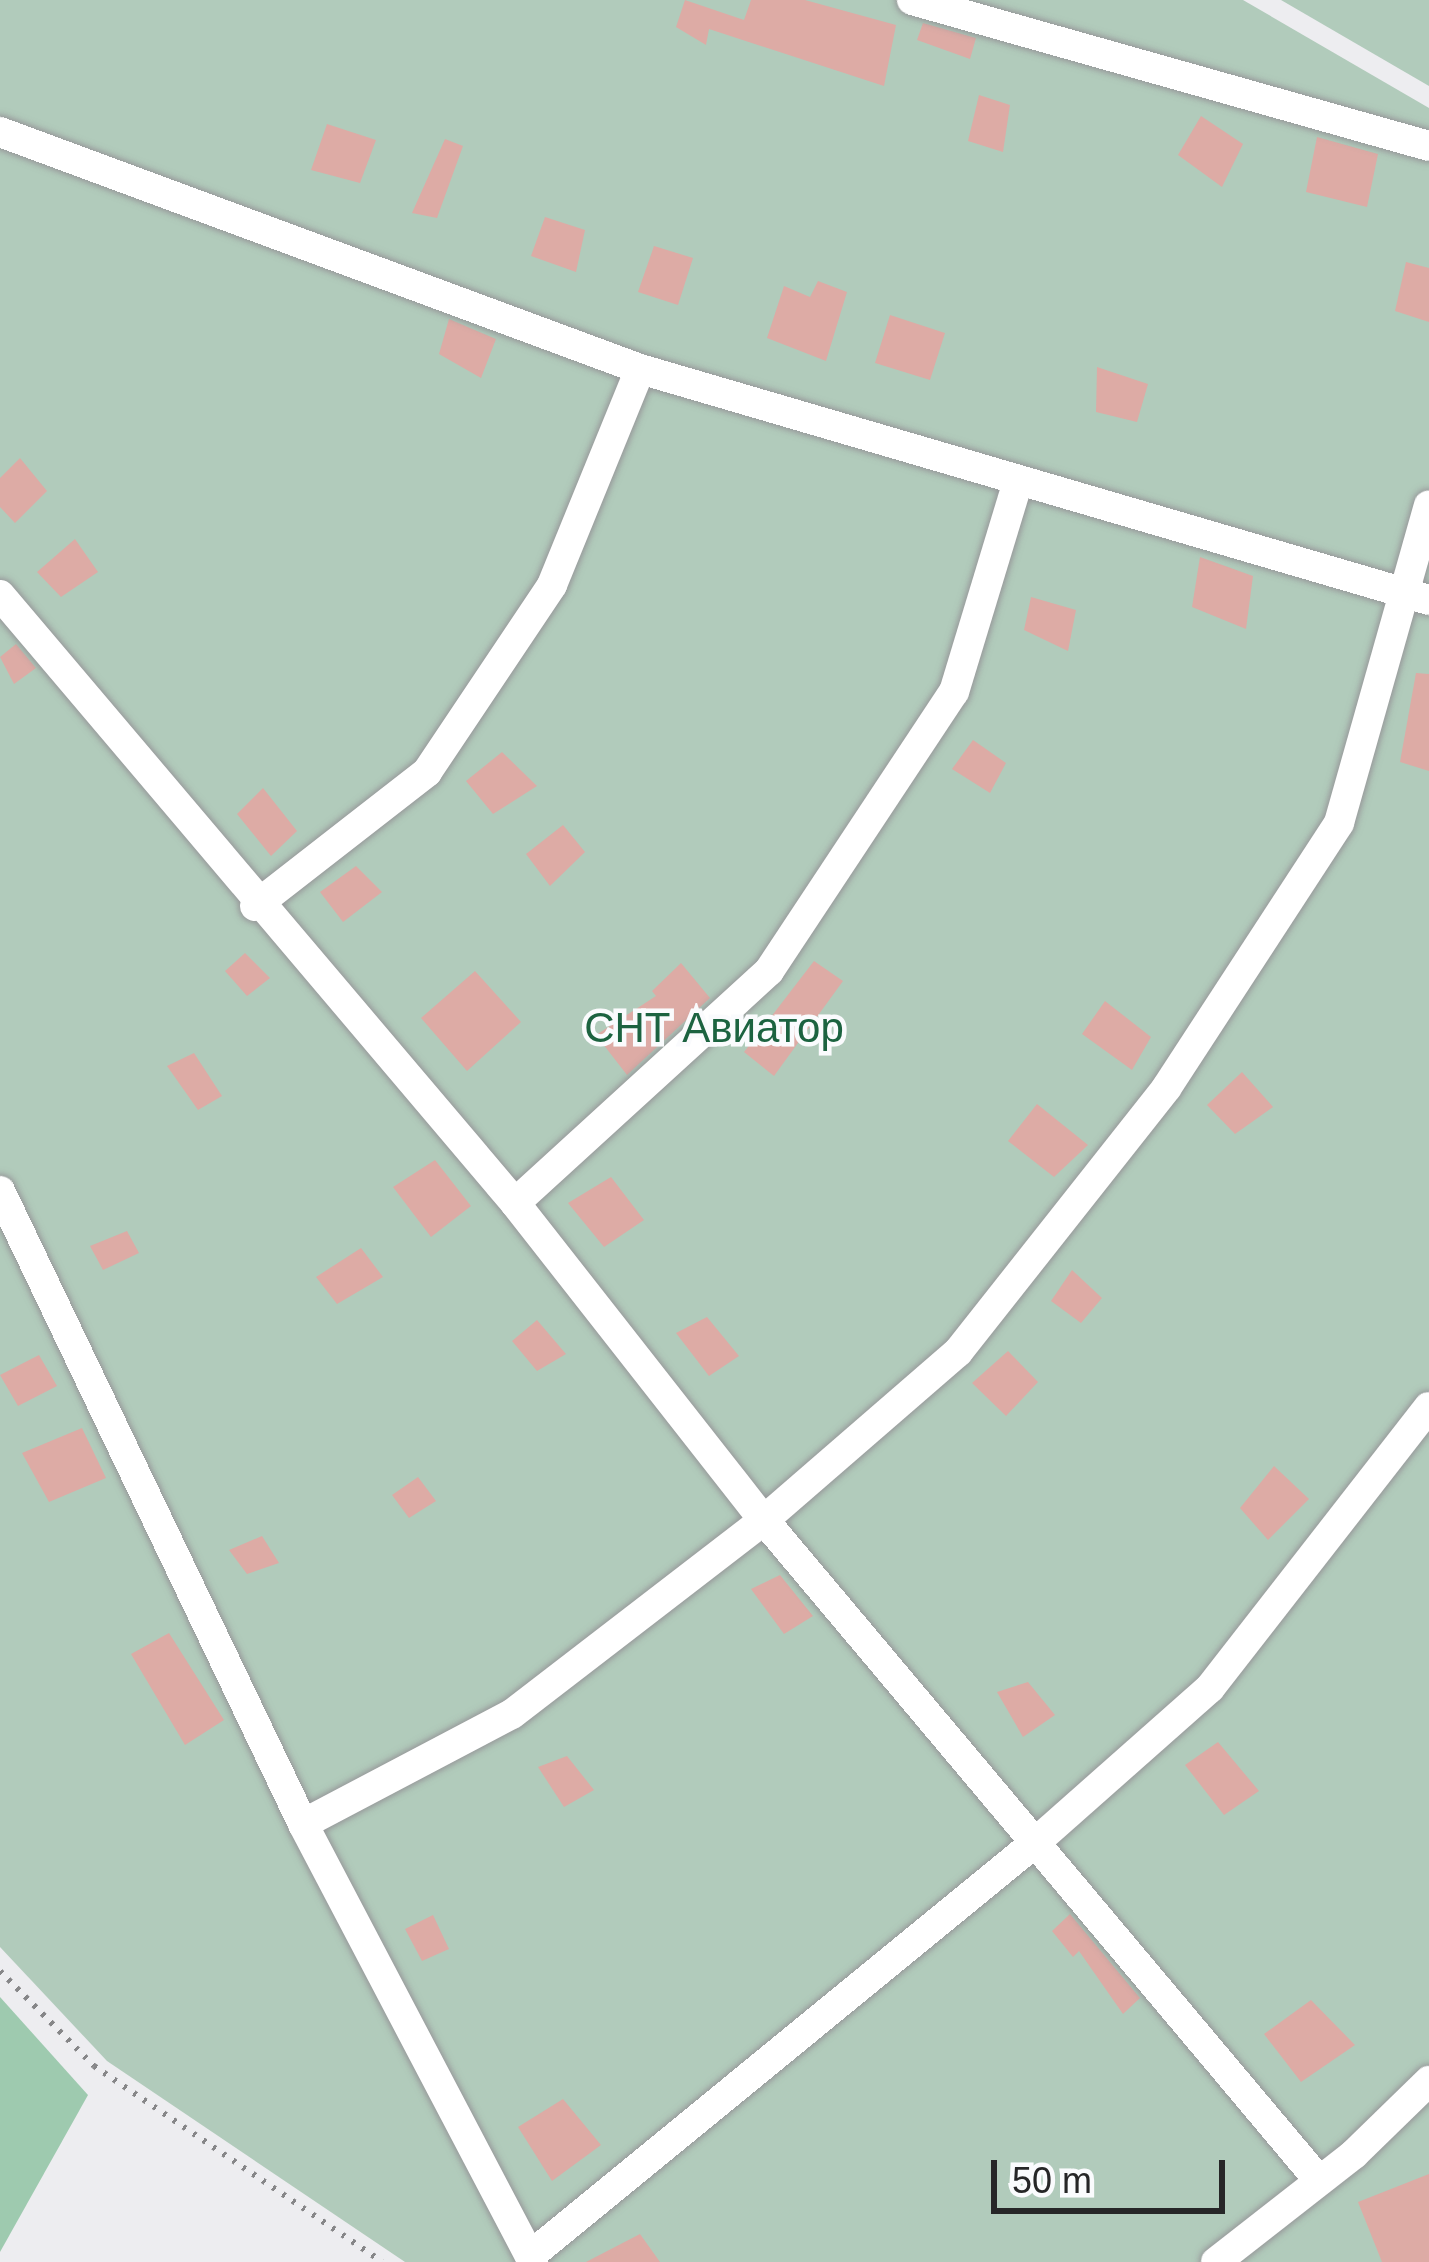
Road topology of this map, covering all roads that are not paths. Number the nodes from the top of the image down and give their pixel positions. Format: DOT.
graph roads {
  1 [pos="912,0"];
  2 [pos="0,132"];
  3 [pos="1429,146"];
  4 [pos="640,369"];
  5 [pos="1017,485"];
  6 [pos="1429,505"];
  7 [pos="0,595"];
  8 [pos="1417,597"];
  9 [pos="256,906"];
  10 [pos="0,1191"];
  11 [pos="515,1204"];
  12 [pos="1429,1407"];
  13 [pos="764,1520"];
  14 [pos="303,1824"];
  15 [pos="1037,1841"];
  16 [pos="1429,2081"];
  17 [pos="1317,2178"];
  18 [pos="531,2259"];
  19 [pos="1216,2262"];
  1 -- 3 [label="street"];
  2 -- 4 [label="street"];
  4 -- 5 [label="street"];
  4 -- 9 [label="street"];
  5 -- 8 [label="street"];
  5 -- 11 [label="street"];
  6 -- 8 [label="street"];
  7 -- 9 [label="street"];
  8 -- 13 [label="street"];
  9 -- 11 [label="street"];
  10 -- 14 [label="street"];
  11 -- 13 [label="street"];
  12 -- 15 [label="street"];
  13 -- 14 [label="street"];
  13 -- 15 [label="street"];
  14 -- 18 [label="street"];
  15 -- 17 [label="street"];
  15 -- 18 [label="street"];
  16 -- 17 [label="street"];
  17 -- 19 [label="street"];
}
